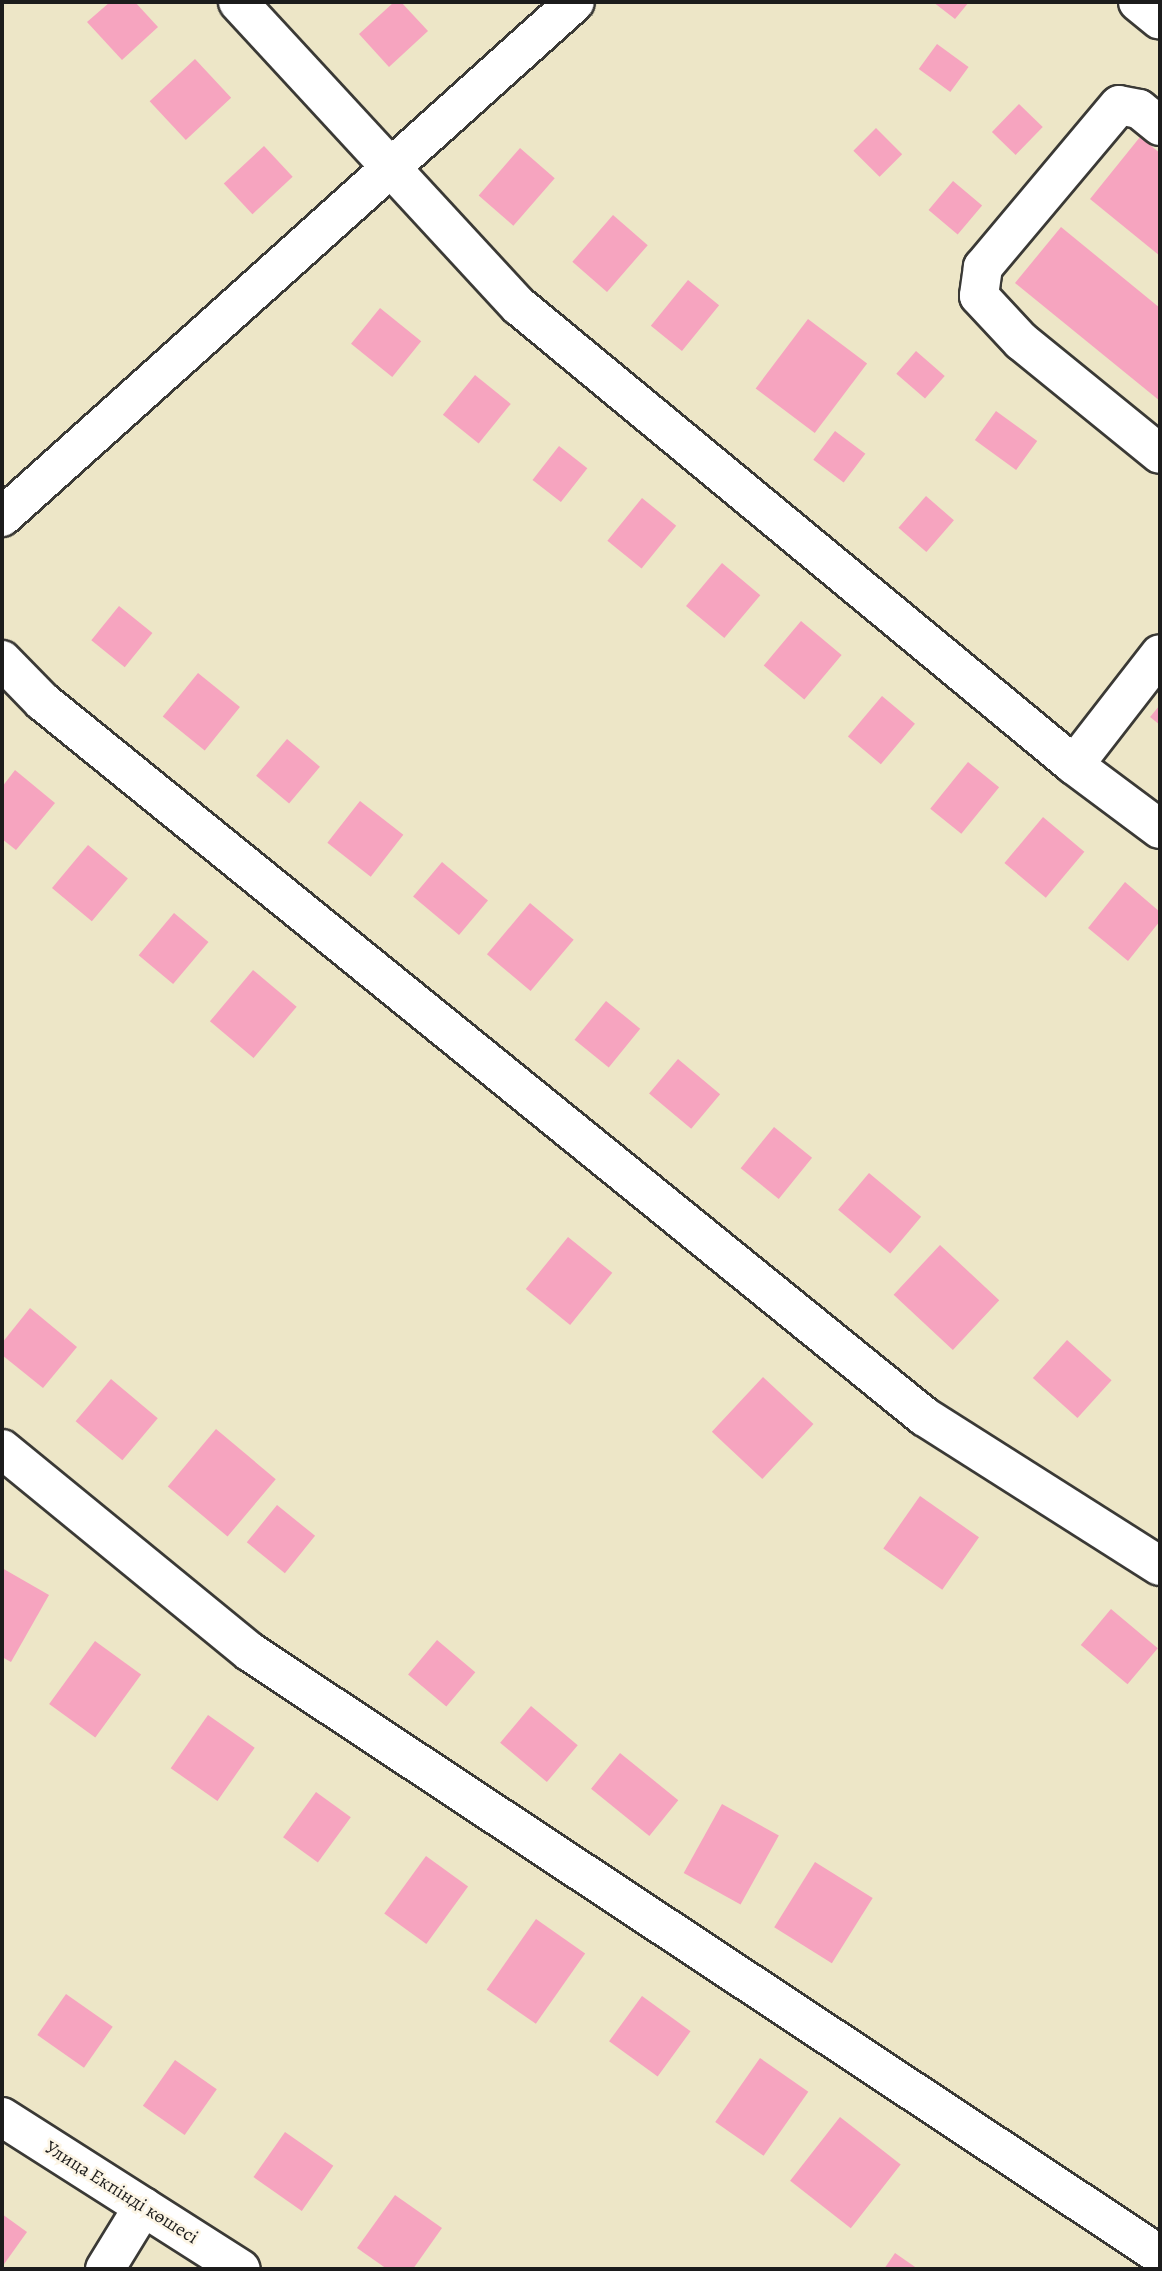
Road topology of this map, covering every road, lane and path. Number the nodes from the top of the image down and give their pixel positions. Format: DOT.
graph roads {
  1 [pos="238,2"];
  2 [pos="575,2"];
  3 [pos="1138,2"];
  4 [pos="1160,20"];
  5 [pos="1160,126"];
  6 [pos="389,169"];
  7 [pos="1160,454"];
  8 [pos="2,517"];
  9 [pos="1160,654"];
  10 [pos="2,660"];
  11 [pos="1074,765"];
  12 [pos="1160,829"];
  13 [pos="2,1448"];
  14 [pos="1160,1566"];
  15 [pos="2,2117"];
  16 [pos="144,2207"];
  17 [pos="1160,2255"];
  18 [pos="105,2269"];
  19 [pos="241,2269"];
  1 -- 6 [label="street"];
  2 -- 6 [label="street"];
  3 -- 4 [label="street"];
  5 -- 7 [label="street"];
  6 -- 8 [label="street"];
  6 -- 11 [label="street"];
  9 -- 11 [label="street"];
  10 -- 14 [label="street"];
  11 -- 12 [label="street"];
  13 -- 17 [label="street"];
  15 -- 16 [label="street, Улица Екпінді көшесі"];
  16 -- 18 [label="street"];
  16 -- 19 [label="street, Улица Екпінді көшесі"];
}
